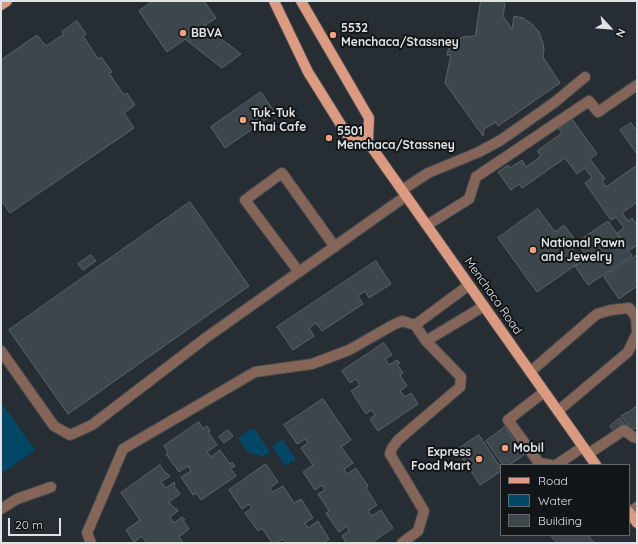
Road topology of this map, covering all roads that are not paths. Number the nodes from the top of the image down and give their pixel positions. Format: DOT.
graph roads {
  1 [pos="7,1"];
  2 [pos="274,1"];
  3 [pos="301,1"];
  4 [pos="1,6"];
  5 [pos="585,77"];
  6 [pos="637,85"];
  7 [pos="368,142"];
  8 [pos="404,193"];
  9 [pos="427,225"];
  10 [pos="335,247"];
  11 [pos="299,272"];
  12 [pos="469,285"];
  13 [pos="484,306"];
  14 [pos="415,325"];
  15 [pos="426,340"];
  16 [pos="1,351"];
  17 [pos="530,372"];
  18 [pos="544,392"];
  19 [pos="558,411"];
  20 [pos="637,438"];
  21 [pos="586,451"];
  22 [pos="545,464"];
  23 [pos="558,464"];
  24 [pos="595,464"];
  25 [pos="51,487"];
  26 [pos="1,510"];
  27 [pos="630,513"];
  28 [pos="637,523"];
  29 [pos="91,543"];
  30 [pos="402,543"];
  1 -- 4 [label="main road"];
  2 -- 7 [label="main road"];
  3 -- 7 [label="main road"];
  5 -- 8 [label="street"];
  6 -- 9 [label="street"];
  7 -- 8 [label="main road, Menchaca Road"];
  8 -- 9 [label="main road, Menchaca Road"];
  8 -- 10 [label="street"];
  9 -- 12 [label="main road, Menchaca Road"];
  10 -- 11 [label="street"];
  10 -- 11 [label="street"];
  11 -- 16 [label="street"];
  12 -- 13 [label="main road, Menchaca Road"];
  12 -- 14 [label="street"];
  13 -- 15 [label="street"];
  13 -- 17 [label="main road, Menchaca Road"];
  14 -- 15 [label="street"];
  14 -- 29 [label="street"];
  15 -- 30 [label="street"];
  17 -- 18 [label="main road, Menchaca Road"];
  17 -- 19 [label="street"];
  18 -- 19 [label="main road, Menchaca Road"];
  18 -- 22 [label="street"];
  19 -- 21 [label="main road, Menchaca Road"];
  20 -- 21 [label="street"];
  21 -- 23 [label="street"];
  21 -- 24 [label="main road, Menchaca Road"];
  25 -- 26 [label="street"];
  27 -- 28 [label="main road"];
}
